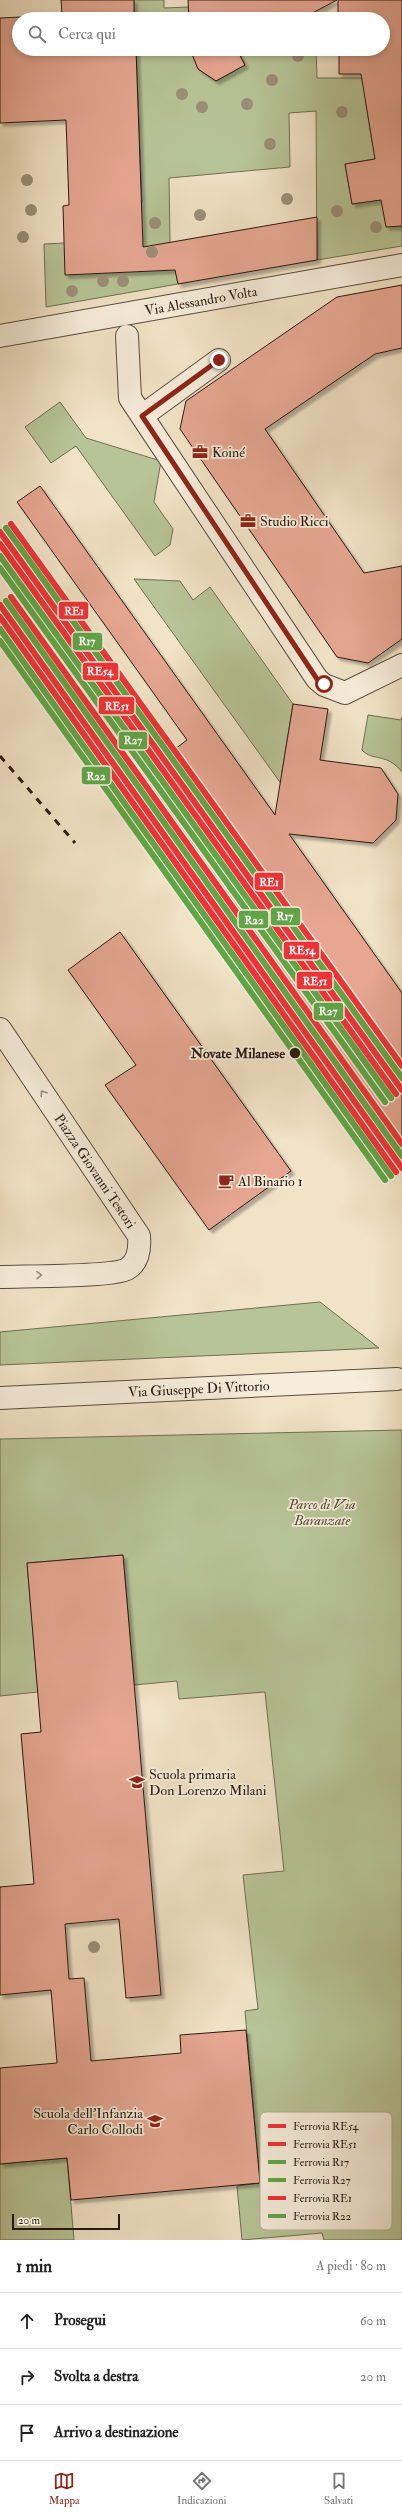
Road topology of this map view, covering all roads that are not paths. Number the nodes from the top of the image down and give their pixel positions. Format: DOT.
graph roads {
  1 [pos="402,265"];
  2 [pos="0,336"];
  3 [pos="127,336"];
  4 [pos="219,360"];
  5 [pos="142,416"];
  6 [pos="402,665"];
  7 [pos="0,1029"];
  8 [pos="0,1277"];
  9 [pos="397,1379"];
  10 [pos="0,1398"];
  1 -- 2 [label="street, Via Alessandro Volta"];
  3 -- 5 [label="street"];
  4 -- 5 [label="street"];
  5 -- 6 [label="street"];
  8 -- 7 [label="street, Piazza Giovanni Testori, one-way"];
  9 -- 10 [label="street, Via Giuseppe Di Vittorio"];
}
